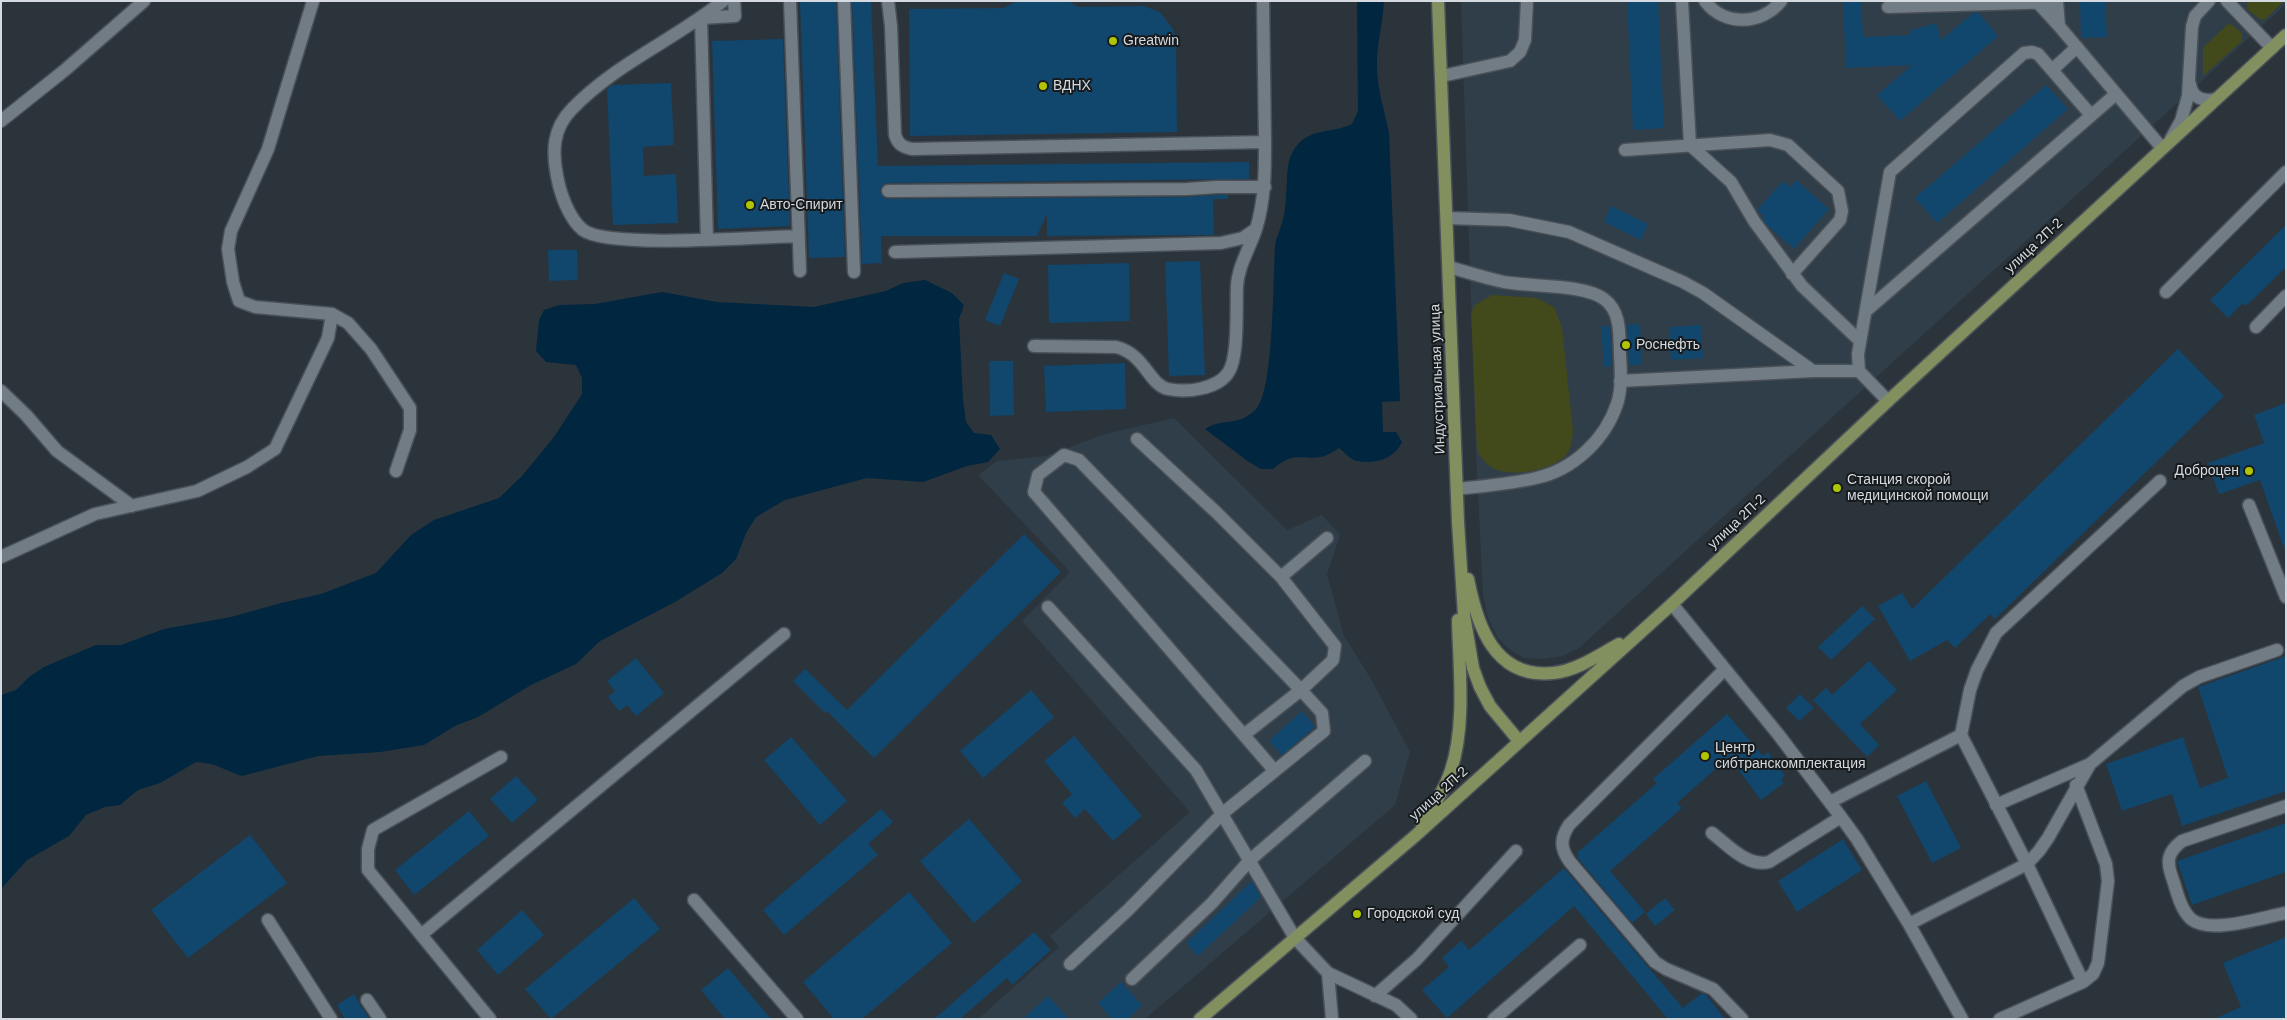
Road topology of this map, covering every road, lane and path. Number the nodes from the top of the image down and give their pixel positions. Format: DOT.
graph roads {
  1 [pos="144,1"];
  2 [pos="313,1"];
  3 [pos="723,1"];
  4 [pos="734,1"];
  5 [pos="790,1"];
  6 [pos="844,1"];
  7 [pos="888,1"];
  8 [pos="1263,1"];
  9 [pos="1438,1"];
  10 [pos="1527,1"];
  11 [pos="1682,1"];
  12 [pos="1705,1"];
  13 [pos="1780,1"];
  14 [pos="2209,1"];
  15 [pos="2227,1"];
  16 [pos="2037,2"];
  17 [pos="2057,2"];
  18 [pos="1888,7"];
  19 [pos="700,18"];
  20 [pos="2058,26"];
  21 [pos="2286,35"];
  22 [pos="2077,47"];
  23 [pos="2272,48"];
  24 [pos="2052,70"];
  25 [pos="1442,76"];
  26 [pos="2190,84"];
  27 [pos="2116,94"];
  28 [pos="2216,99"];
  29 [pos="2091,115"];
  30 [pos="1,121"];
  31 [pos="1265,142"];
  32 [pos="2166,145"];
  33 [pos="1690,146"];
  34 [pos="1625,150"];
  35 [pos="2286,172"];
  36 [pos="1265,187"];
  37 [pos="888,191"];
  38 [pos="1447,218"];
  39 [pos="1256,228"];
  40 [pos="798,236"];
  41 [pos="707,240"];
  42 [pos="894,252"];
  43 [pos="1449,267"];
  44 [pos="800,271"];
  45 [pos="854,272"];
  46 [pos="1792,274"];
  47 [pos="2166,292"];
  48 [pos="2286,296"];
  49 [pos="1866,311"];
  50 [pos="332,314"];
  51 [pos="2256,326"];
  52 [pos="1860,341"];
  53 [pos="1034,346"];
  54 [pos="1813,371"];
  55 [pos="1859,371"];
  56 [pos="1620,381"];
  57 [pos="1,391"];
  58 [pos="1888,401"];
  59 [pos="1137,439"];
  60 [pos="396,470"];
  61 [pos="2160,481"];
  62 [pos="1457,489"];
  63 [pos="2249,505"];
  64 [pos="132,506"];
  65 [pos="1458,522"];
  66 [pos="1327,538"];
  67 [pos="1,557"];
  68 [pos="1281,577"];
  69 [pos="2286,597"];
  70 [pos="1672,604"];
  71 [pos="1048,607"];
  72 [pos="784,634"];
  73 [pos="1636,636"];
  74 [pos="2276,650"];
  75 [pos="1726,669"];
  76 [pos="1301,690"];
  77 [pos="1244,734"];
  78 [pos="1961,735"];
  79 [pos="1520,741"];
  80 [pos="501,757"];
  81 [pos="1365,761"];
  82 [pos="2090,764"];
  83 [pos="1274,770"];
  84 [pos="2076,786"];
  85 [pos="1830,802"];
  86 [pos="1996,805"];
  87 [pos="2286,806"];
  88 [pos="1222,813"];
  89 [pos="1841,817"];
  90 [pos="1712,833"];
  91 [pos="1415,836"];
  92 [pos="1516,851"];
  93 [pos="1250,860"];
  94 [pos="2027,864"];
  95 [pos="694,900"];
  96 [pos="2286,913"];
  97 [pos="268,920"];
  98 [pos="1909,924"];
  99 [pos="421,935"];
  100 [pos="1295,938"];
  101 [pos="1580,944"];
  102 [pos="1070,964"];
  103 [pos="1328,973"];
  104 [pos="1132,979"];
  105 [pos="2083,982"];
  106 [pos="1375,996"];
  107 [pos="367,1000"];
  108 [pos="331,1019"];
  109 [pos="380,1019"];
  110 [pos="490,1019"];
  111 [pos="797,1019"];
  112 [pos="1200,1019"];
  113 [pos="1332,1019"];
  114 [pos="1411,1019"];
  115 [pos="1494,1019"];
  116 [pos="1742,1019"];
  117 [pos="1962,1019"];
  118 [pos="2000,1019"];
  1 -- 30 [label="street"];
  2 -- 50 [label="street"];
  3 -- 19 [label="street"];
  4 -- 19 [label="street"];
  5 -- 40 [label="street"];
  6 -- 45 [label="street"];
  7 -- 31 [label="street"];
  8 -- 31 [label="street"];
  9 -- 25 [label="main road, Индустриальная улица"];
  10 -- 25 [label="street"];
  11 -- 33 [label="street"];
  12 -- 13 [label="street"];
  14 -- 26 [label="street"];
  15 -- 23 [label="street"];
  16 -- 17 [label="street"];
  16 -- 18 [label="street"];
  16 -- 20 [label="street"];
  17 -- 20 [label="street"];
  19 -- 41 [label="street"];
  19 -- 41 [label="street"];
  20 -- 22 [label="street"];
  21 -- 23 [label="main road, улица 2П-2"];
  22 -- 24 [label="street"];
  22 -- 27 [label="street"];
  23 -- 28 [label="main road, улица 2П-2"];
  24 -- 29 [label="street"];
  24 -- 49 [label="street"];
  25 -- 38 [label="main road, Индустриальная улица"];
  26 -- 28 [label="street"];
  26 -- 32 [label="street"];
  27 -- 29 [label="street"];
  27 -- 32 [label="street"];
  28 -- 32 [label="main road, улица 2П-2"];
  29 -- 49 [label="street"];
  31 -- 36 [label="street"];
  32 -- 58 [label="main road, улица 2П-2"];
  33 -- 34 [label="street"];
  33 -- 46 [label="street"];
  33 -- 46 [label="street"];
  35 -- 47 [label="street"];
  36 -- 37 [label="street"];
  36 -- 39 [label="street"];
  38 -- 43 [label="main road, Индустриальная улица"];
  38 -- 54 [label="street"];
  39 -- 42 [label="street"];
  39 -- 53 [label="street"];
  40 -- 41 [label="street"];
  40 -- 44 [label="street"];
  43 -- 56 [label="street"];
  43 -- 62 [label="main road, Индустриальная улица"];
  46 -- 52 [label="street"];
  48 -- 51 [label="street"];
  49 -- 52 [label="street"];
  50 -- 60 [label="street"];
  50 -- 64 [label="street"];
  52 -- 55 [label="street"];
  54 -- 55 [label="street"];
  54 -- 56 [label="street"];
  55 -- 58 [label="street"];
  56 -- 62 [label="street"];
  57 -- 64 [label="street"];
  58 -- 70 [label="main road, улица 2П-2"];
  59 -- 68 [label="street"];
  61 -- 78 [label="street"];
  62 -- 65 [label="main road, Индустриальная улица"];
  63 -- 69 [label="street"];
  64 -- 67 [label="street"];
  65 -- 73 [label="main road"];
  65 -- 79 [label="main road, Индустриальная улица"];
  65 -- 91 [label="main road"];
  66 -- 68 [label="street"];
  68 -- 76 [label="street"];
  70 -- 73 [label="main road, улица 2П-2"];
  70 -- 75 [label="street"];
  71 -- 88 [label="street"];
  72 -- 99 [label="street"];
  73 -- 79 [label="main road, улица 2П-2"];
  74 -- 82 [label="street"];
  75 -- 85 [label="street"];
  75 -- 116 [label="street"];
  76 -- 77 [label="street"];
  76 -- 77 [label="street"];
  76 -- 83 [label="street"];
  77 -- 83 [label="street"];
  78 -- 85 [label="street"];
  78 -- 86 [label="street"];
  79 -- 91 [label="main road, улица 2П-2"];
  80 -- 99 [label="street"];
  81 -- 93 [label="street"];
  82 -- 84 [label="street"];
  82 -- 86 [label="street"];
  83 -- 88 [label="street"];
  84 -- 94 [label="street"];
  84 -- 105 [label="street"];
  85 -- 89 [label="street"];
  86 -- 94 [label="street"];
  87 -- 96 [label="street"];
  88 -- 93 [label="street"];
  88 -- 102 [label="street"];
  89 -- 90 [label="street"];
  89 -- 98 [label="street"];
  91 -- 100 [label="main road, улица 2П-2"];
  92 -- 106 [label="street"];
  93 -- 100 [label="street"];
  93 -- 104 [label="street"];
  94 -- 98 [label="street"];
  94 -- 105 [label="street"];
  95 -- 111 [label="street"];
  97 -- 108 [label="street"];
  98 -- 117 [label="street"];
  99 -- 110 [label="street"];
  100 -- 103 [label="street"];
  100 -- 112 [label="main road, улица 2П-2"];
  101 -- 115 [label="street"];
  103 -- 106 [label="street"];
  103 -- 113 [label="street"];
  105 -- 118 [label="street"];
  106 -- 114 [label="street"];
  107 -- 109 [label="street"];
}
